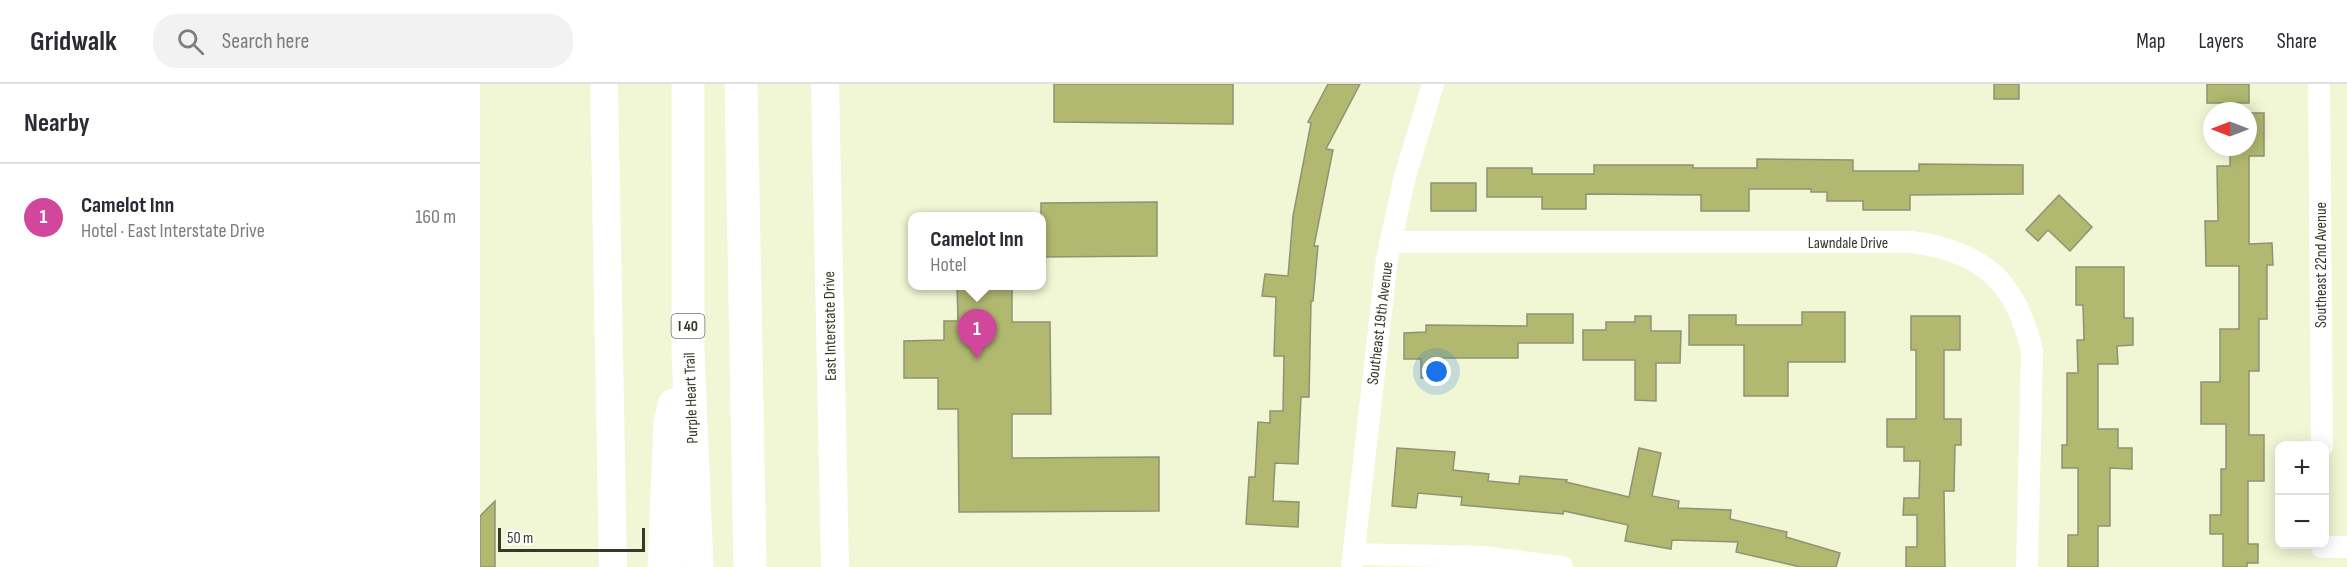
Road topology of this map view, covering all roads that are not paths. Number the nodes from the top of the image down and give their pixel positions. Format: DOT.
graph roads {
  1 [pos="604,84"];
  2 [pos="688,84"];
  3 [pos="741,84"];
  4 [pos="825,84"];
  5 [pos="1433,84"];
  6 [pos="2319,84"];
  7 [pos="1390,242"];
  8 [pos="688,351"];
  9 [pos="2322,441"];
  10 [pos="2347,547"];
  11 [pos="2322,553"];
  12 [pos="1353,560"];
  13 [pos="750,564"];
  14 [pos="613,567"];
  15 [pos="664,567"];
  16 [pos="697,567"];
  17 [pos="835,567"];
  18 [pos="1562,567"];
  19 [pos="2027,567"];
  1 -- 14 [label="main road"];
  2 -- 8 [label="highway, Purple Heart Trail / I 40"];
  3 -- 13 [label="highway"];
  4 -- 17 [label="main road, East Interstate Drive"];
  5 -- 7 [label="street, Southeast 19th Avenue"];
  6 -- 9 [label="street, Southeast 22nd Avenue"];
  7 -- 12 [label="street, Southeast 19th Avenue"];
  7 -- 19 [label="street, Lawndale Drive"];
  8 -- 15 [label="highway"];
  8 -- 16 [label="highway, Purple Heart Trail / I 40"];
  10 -- 11 [label="street"];
  12 -- 18 [label="street"];
}
